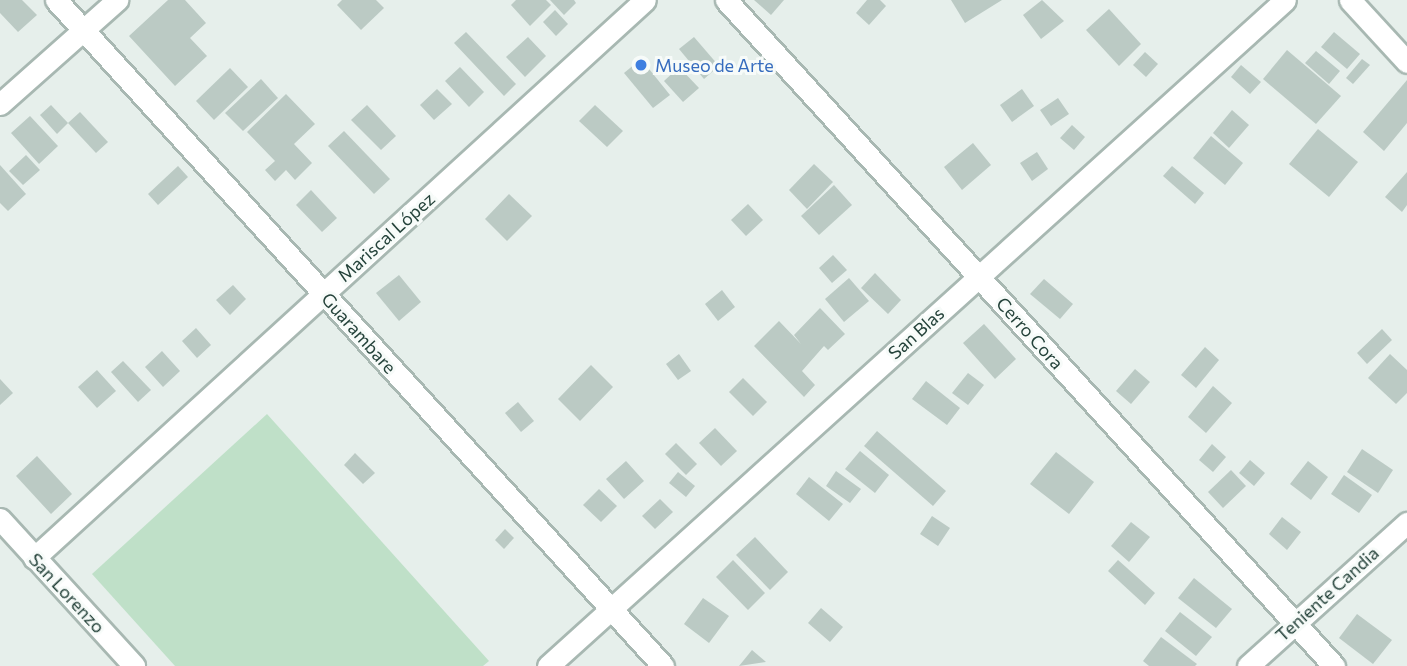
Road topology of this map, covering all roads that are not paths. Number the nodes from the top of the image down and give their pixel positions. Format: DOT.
graph roads {
  1 [pos="56,0"];
  2 [pos="117,0"];
  3 [pos="645,0"];
  4 [pos="726,0"];
  5 [pos="1285,0"];
  6 [pos="1350,0"];
  7 [pos="83,30"];
  8 [pos="1407,62"];
  9 [pos="0,104"];
  10 [pos="978,277"];
  11 [pos="324,294"];
  12 [pos="0,519"];
  13 [pos="1407,523"];
  14 [pos="34,558"];
  15 [pos="611,609"];
  16 [pos="1295,624"];
  17 [pos="134,666"];
  18 [pos="548,666"];
  19 [pos="663,666"];
  20 [pos="1248,666"];
  21 [pos="1334,666"];
  1 -- 7 [label="street, Guarambare"];
  2 -- 7 [label="street"];
  3 -- 11 [label="street, Mariscal López"];
  4 -- 10 [label="street, Cerro Cora"];
  5 -- 10 [label="street, San Blas"];
  6 -- 8 [label="street"];
  7 -- 9 [label="street"];
  7 -- 11 [label="street, Guarambare"];
  10 -- 15 [label="street, San Blas"];
  10 -- 16 [label="street, Cerro Cora"];
  11 -- 14 [label="street, Mariscal López"];
  11 -- 15 [label="street, Guarambare"];
  12 -- 14 [label="street, San Lorenzo"];
  13 -- 16 [label="street, Teniente Candia"];
  14 -- 17 [label="street, San Lorenzo"];
  15 -- 18 [label="street, San Blas"];
  15 -- 19 [label="street, Guarambare"];
  16 -- 20 [label="street, Teniente Candia"];
  16 -- 21 [label="street, Cerro Cora"];
}
